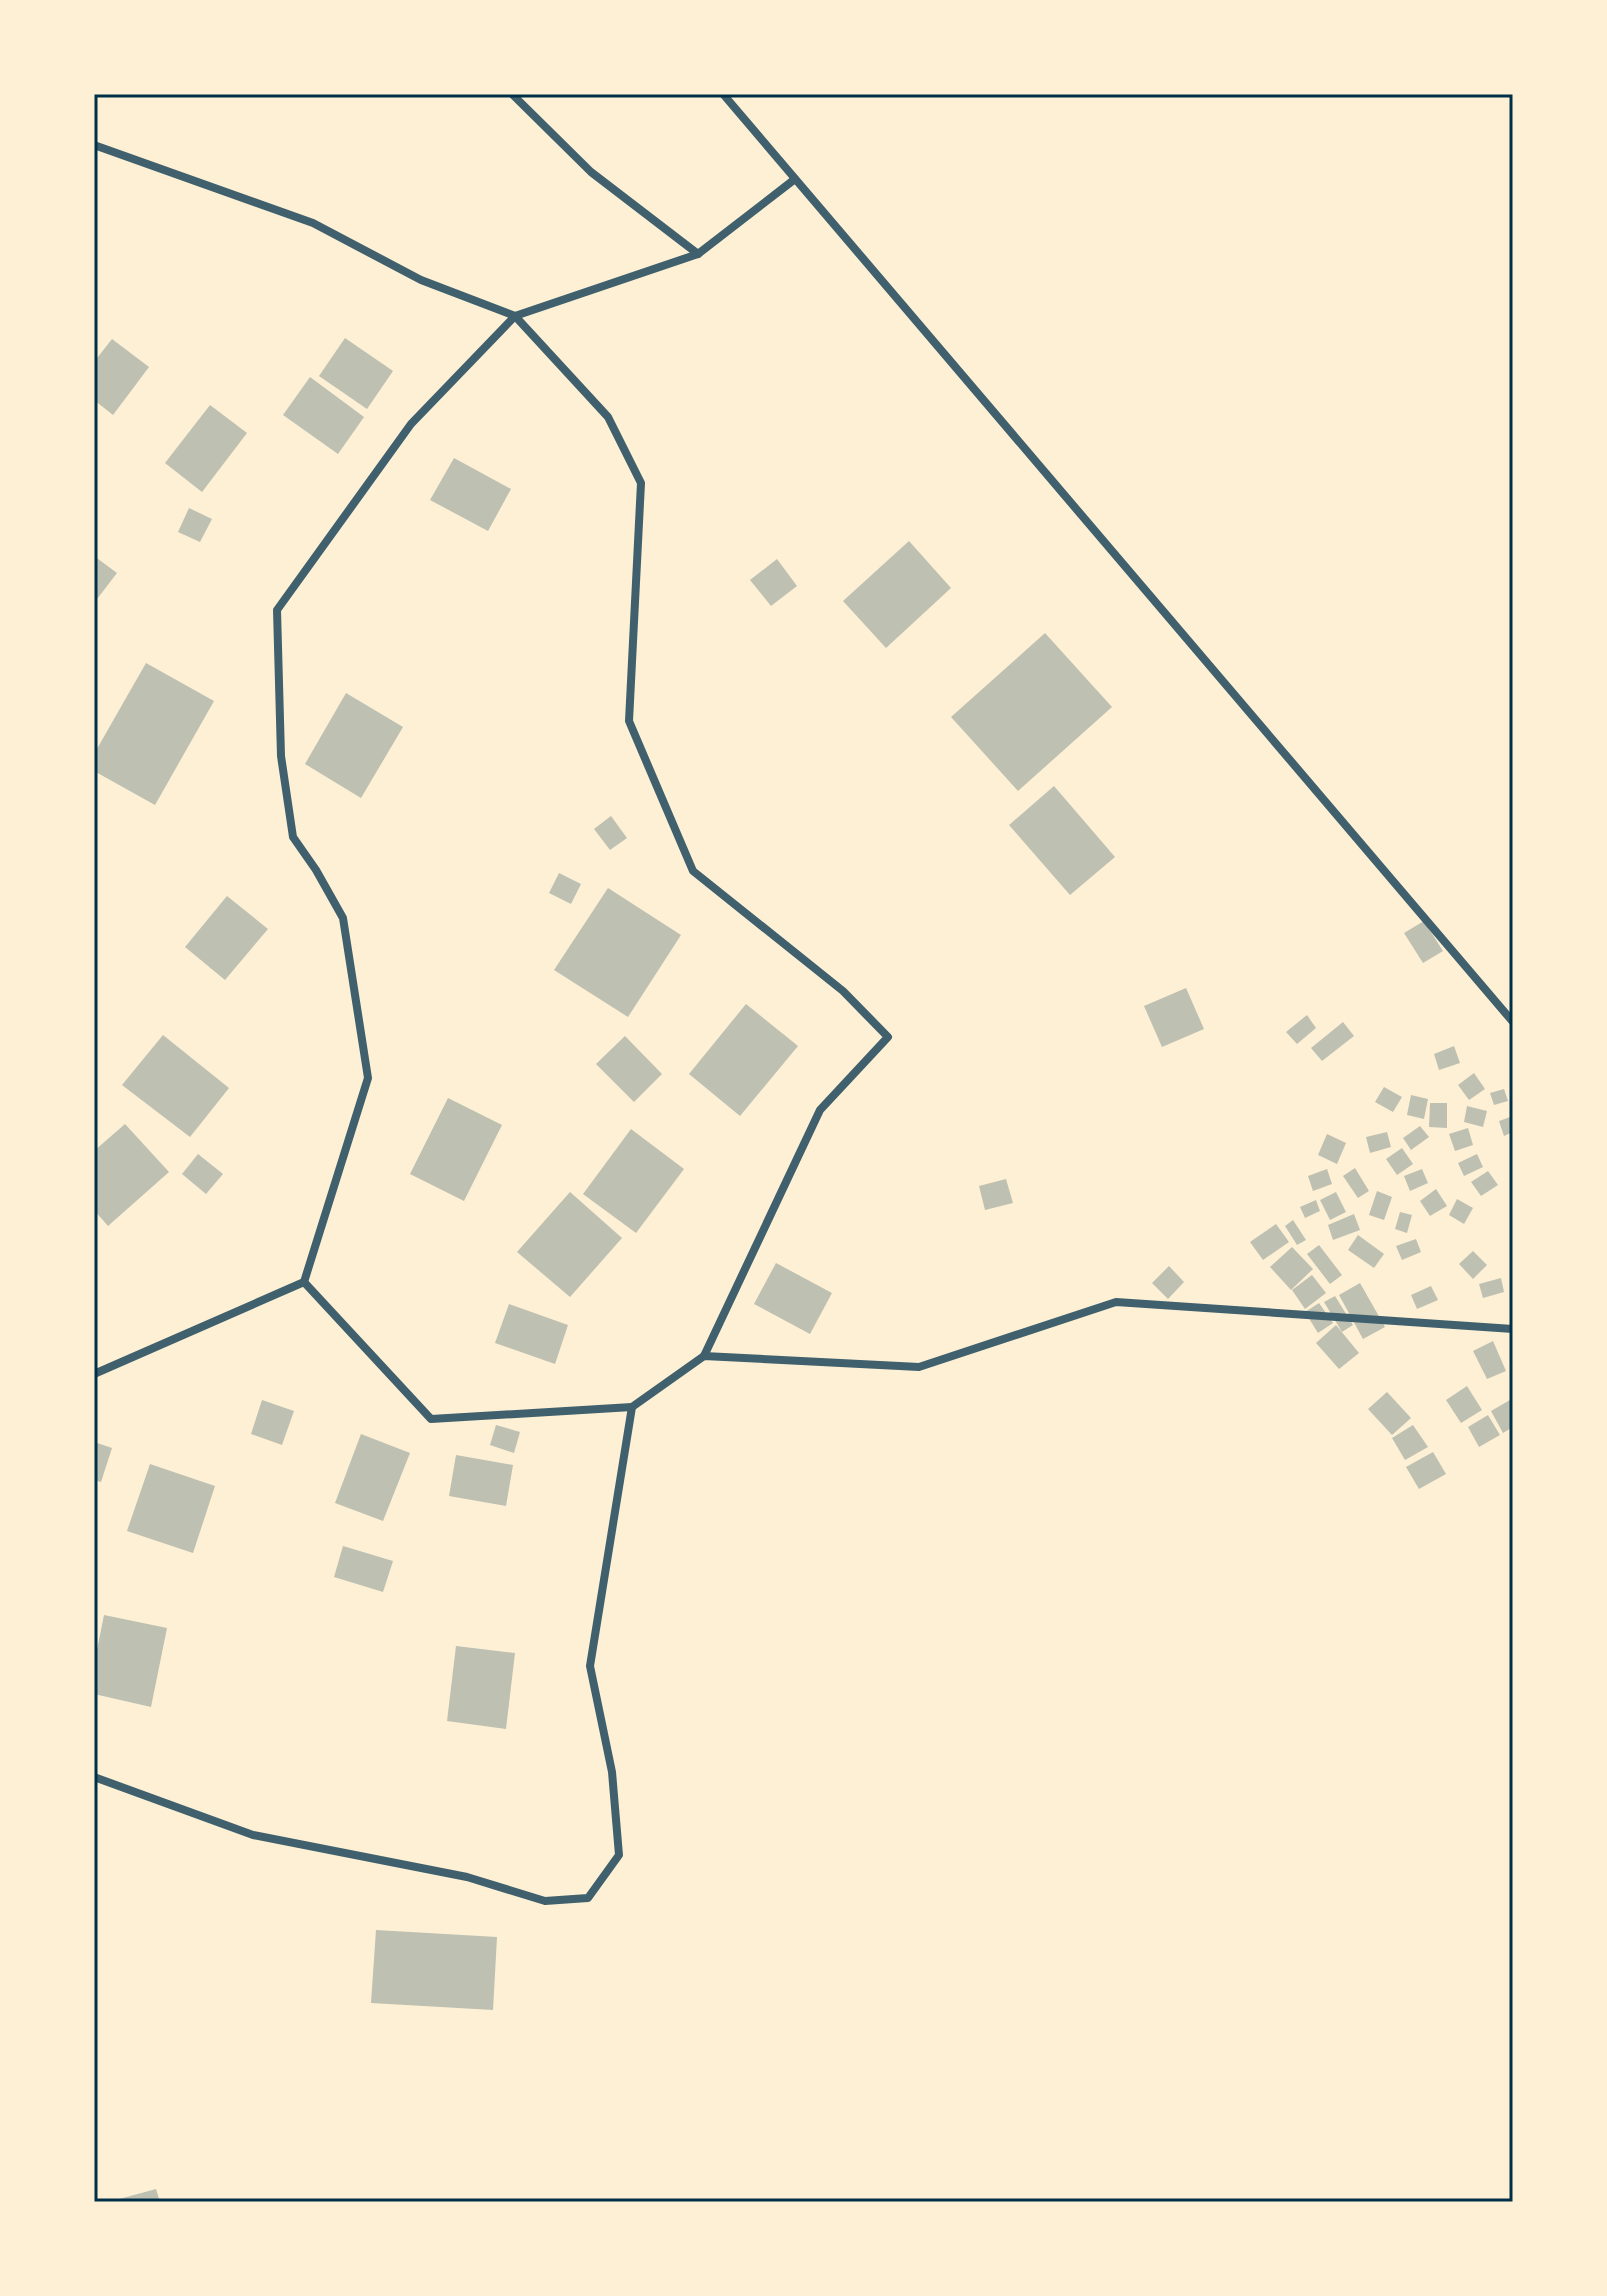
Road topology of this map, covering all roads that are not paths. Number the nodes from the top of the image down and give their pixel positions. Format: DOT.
graph roads {
  1 [pos="512,94"];
  2 [pos="723,94"];
  3 [pos="94,145"];
  4 [pos="795,179"];
  5 [pos="698,254"];
  6 [pos="515,316"];
  7 [pos="1513,1022"];
  8 [pos="304,1282"];
  9 [pos="1513,1329"];
  10 [pos="704,1356"];
  11 [pos="94,1374"];
  12 [pos="632,1407"];
  13 [pos="94,1777"];
  1 -- 5 [label="street"];
  2 -- 4 [label="street"];
  3 -- 6 [label="street"];
  4 -- 5 [label="street"];
  4 -- 7 [label="street"];
  5 -- 6 [label="street"];
  6 -- 8 [label="street"];
  6 -- 10 [label="street"];
  8 -- 11 [label="street"];
  8 -- 12 [label="street"];
  9 -- 10 [label="street"];
  10 -- 12 [label="street"];
  12 -- 13 [label="street"];
}
